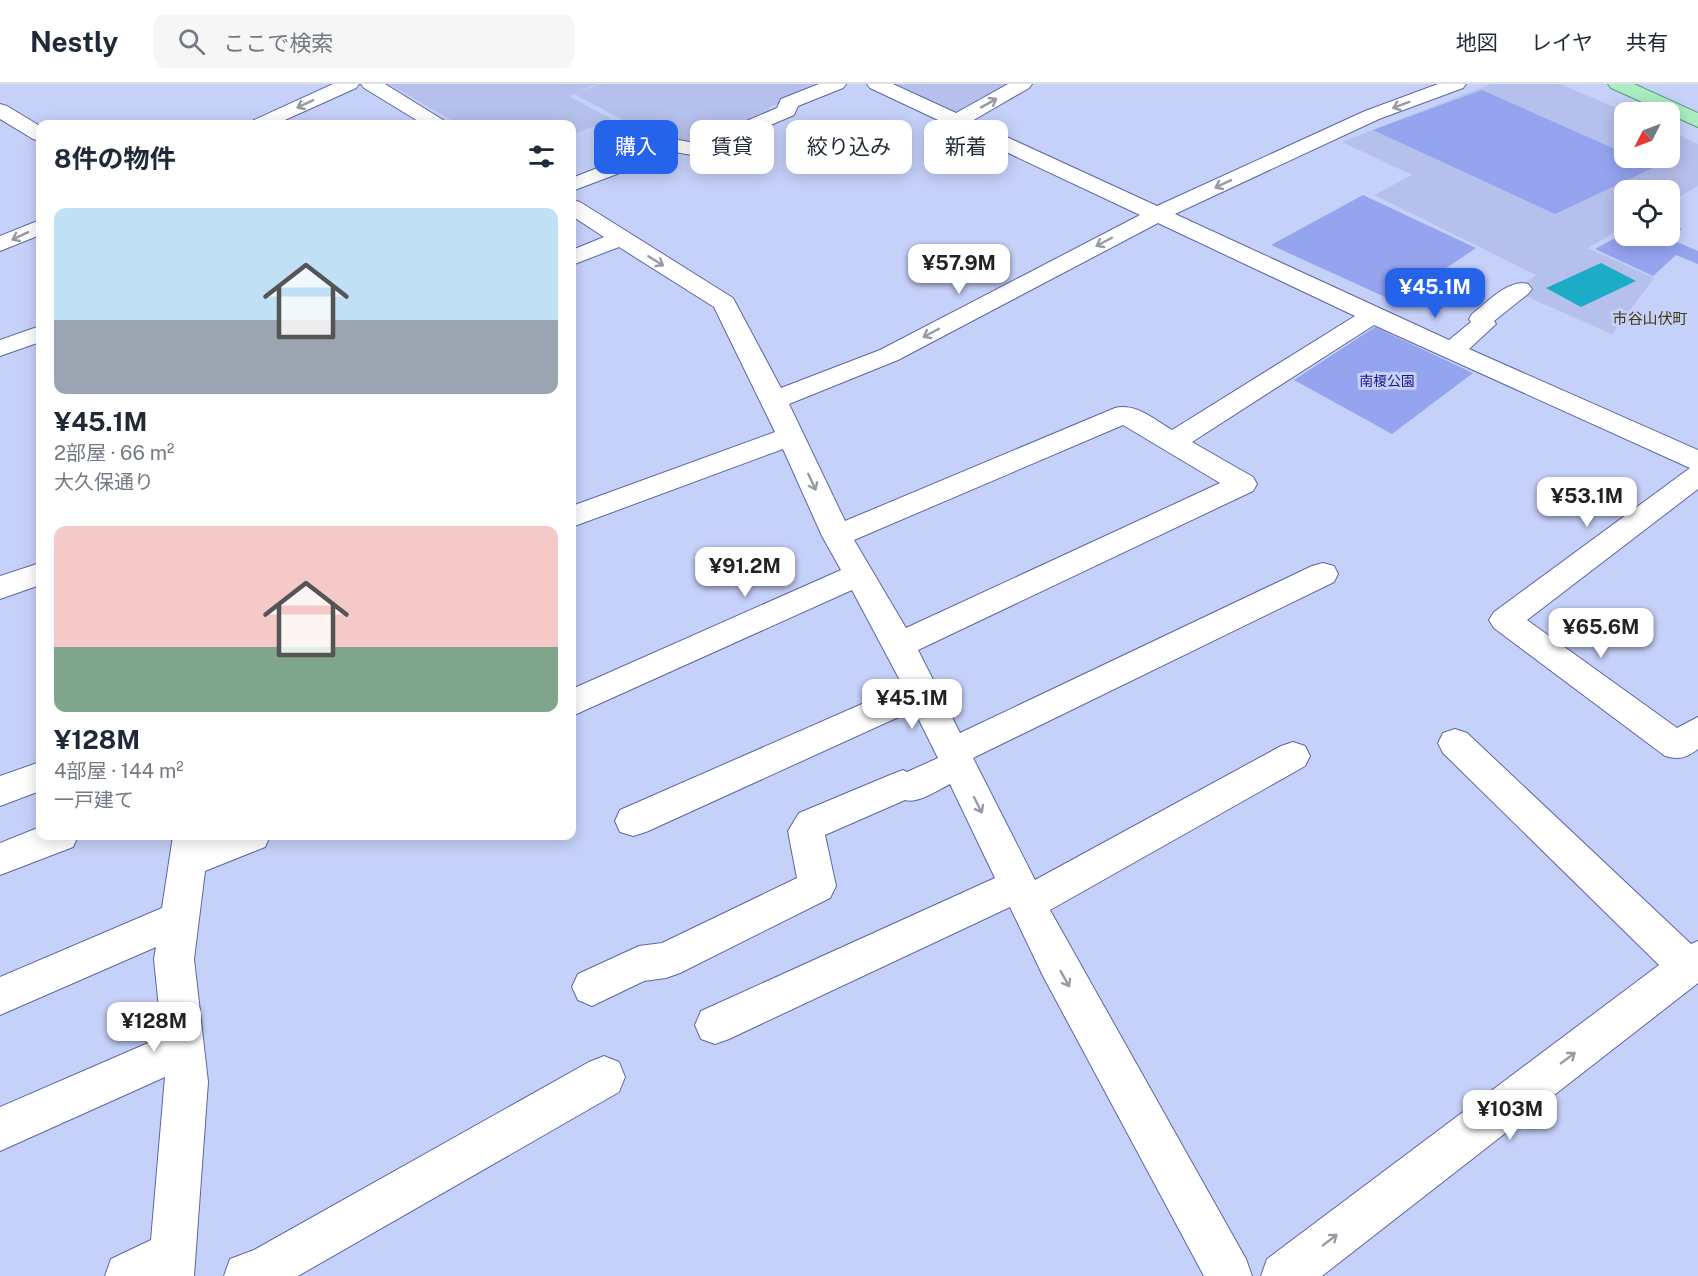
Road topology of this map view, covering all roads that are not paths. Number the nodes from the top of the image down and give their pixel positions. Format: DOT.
graph roads {
  1 [pos="349,84"];
  2 [pos="371,84"];
  3 [pos="836,84"];
  4 [pos="877,84"];
  5 [pos="1022,84"];
  6 [pos="1456,84"];
  7 [pos="1618,84"];
  8 [pos="0,110"];
  9 [pos="270,120"];
  10 [pos="430,120"];
  11 [pos="951,120"];
  12 [pos="959,120"];
  13 [pos="1698,121"];
  14 [pos="36,132"];
  15 [pos="1008,147"];
  16 [pos="576,183"];
  17 [pos="576,210"];
  18 [pos="1156,215"];
  19 [pos="36,229"];
  20 [pos="621,238"];
  21 [pos="0,244"];
  22 [pos="576,256"];
  23 [pos="1520,290"];
  24 [pos="1373,315"];
  25 [pos="36,335"];
  26 [pos="2,344"];
  27 [pos="1452,350"];
  28 [pos="774,400"];
  29 [pos="791,436"];
  30 [pos="1173,442"];
  31 [pos="1698,461"];
  32 [pos="1698,475"];
  33 [pos="576,529"];
  34 [pos="837,536"];
  35 [pos="1323,574"];
  36 [pos="36,575"];
  37 [pos="858,575"];
  38 [pos="0,588"];
  39 [pos="898,645"];
  40 [pos="922,692"];
  41 [pos="576,701"];
  42 [pos="1698,731"];
  43 [pos="1455,743"];
  44 [pos="1293,756"];
  45 [pos="955,759"];
  46 [pos="36,778"];
  47 [pos="0,791"];
  48 [pos="633,821"];
  49 [pos="50,840"];
  50 [pos="231,840"];
  51 [pos="189,848"];
  52 [pos="0,859"];
  53 [pos="1023,894"];
  54 [pos="180,918"];
  55 [pos="1693,963"];
  56 [pos="592,987"];
  57 [pos="0,996"];
  58 [pos="715,1025"];
  59 [pos="184,1048"];
  60 [pos="604,1077"];
  61 [pos="0,1129"];
  62 [pos="172,1265"];
  63 [pos="128,1276"];
  64 [pos="247,1276"];
  65 [pos="1229,1276"];
  66 [pos="1284,1276"];
  1 -- 9 [label="street, one-way"];
  2 -- 10 [label="street"];
  3 -- 16 [label="street"];
  4 -- 11 [label="street"];
  12 -- 5 [label="street, one-way"];
  6 -- 18 [label="street, one-way"];
  7 -- 13 [label="main road"];
  8 -- 14 [label="street"];
  15 -- 18 [label="street"];
  17 -- 20 [label="street"];
  18 -- 24 [label="street"];
  18 -- 28 [label="street, one-way"];
  19 -- 21 [label="street, one-way"];
  20 -- 22 [label="street"];
  20 -- 28 [label="street, one-way"];
  23 -- 27 [label="street"];
  24 -- 27 [label="street"];
  24 -- 30 [label="street"];
  25 -- 26 [label="street"];
  27 -- 31 [label="street"];
  28 -- 29 [label="street"];
  29 -- 33 [label="street"];
  29 -- 34 [label="street, one-way"];
  30 -- 34 [label="street"];
  30 -- 39 [label="street"];
  32 -- 42 [label="street"];
  34 -- 37 [label="street"];
  35 -- 45 [label="street"];
  36 -- 38 [label="street"];
  37 -- 39 [label="street"];
  37 -- 41 [label="street"];
  39 -- 40 [label="street"];
  40 -- 45 [label="street"];
  40 -- 48 [label="street"];
  43 -- 55 [label="street"];
  44 -- 53 [label="street"];
  45 -- 53 [label="street, one-way"];
  45 -- 56 [label="street"];
  46 -- 47 [label="street"];
  49 -- 52 [label="street"];
  50 -- 51 [label="street"];
  51 -- 54 [label="street"];
  53 -- 58 [label="street"];
  53 -- 65 [label="street, one-way"];
  54 -- 57 [label="street"];
  54 -- 59 [label="street"];
  66 -- 55 [label="street, one-way"];
  59 -- 61 [label="street"];
  59 -- 62 [label="street"];
  60 -- 64 [label="street"];
  62 -- 63 [label="street"];
}
